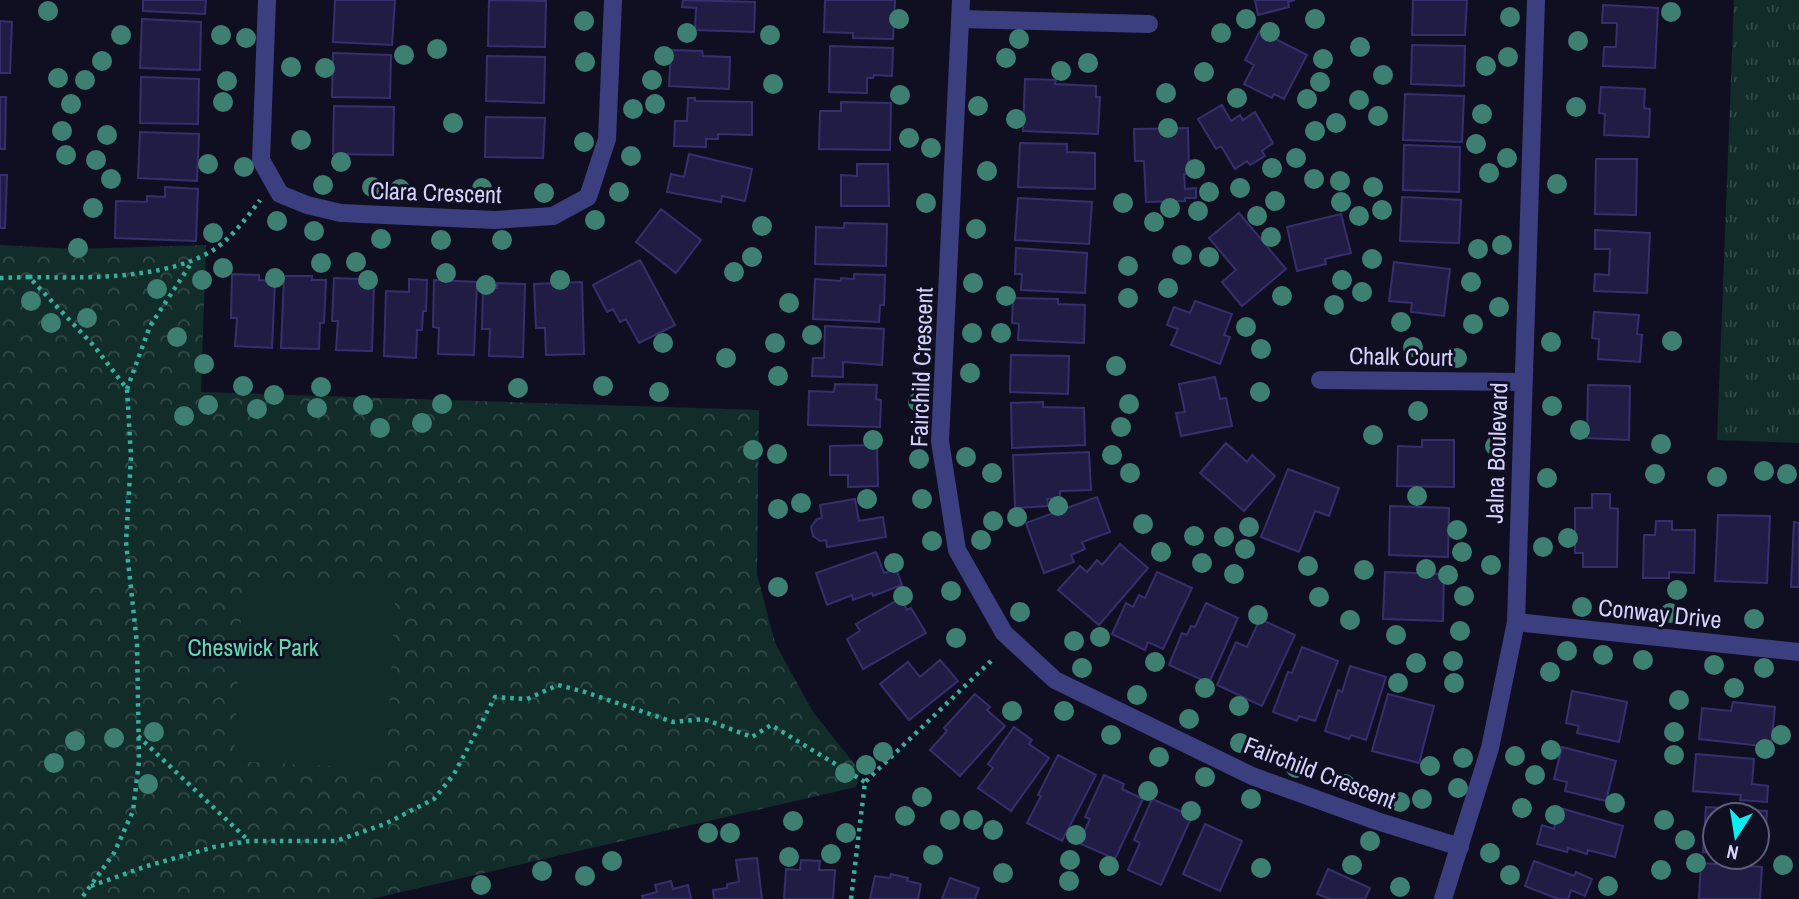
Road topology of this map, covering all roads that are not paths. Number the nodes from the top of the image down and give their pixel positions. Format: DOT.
graph roads {
  1 [pos="267,0"];
  2 [pos="613,0"];
  3 [pos="961,0"];
  4 [pos="1536,0"];
  5 [pos="960,19"];
  6 [pos="1149,24"];
  7 [pos="1320,380"];
  8 [pos="1523,382"];
  9 [pos="1516,622"];
  10 [pos="1799,652"];
  11 [pos="1460,847"];
  12 [pos="1443,899"];
  1 -- 2 [label="street, Clara Crescent"];
  3 -- 5 [label="street, Fairchild Crescent"];
  4 -- 8 [label="street, Jalna Boulevard"];
  5 -- 6 [label="street"];
  5 -- 11 [label="street, Fairchild Crescent"];
  7 -- 8 [label="street, Chalk Court"];
  8 -- 9 [label="street, Jalna Boulevard"];
  9 -- 10 [label="street, Conway Drive"];
  9 -- 11 [label="street, Jalna Boulevard"];
  11 -- 12 [label="street, Jalna Boulevard"];
}
